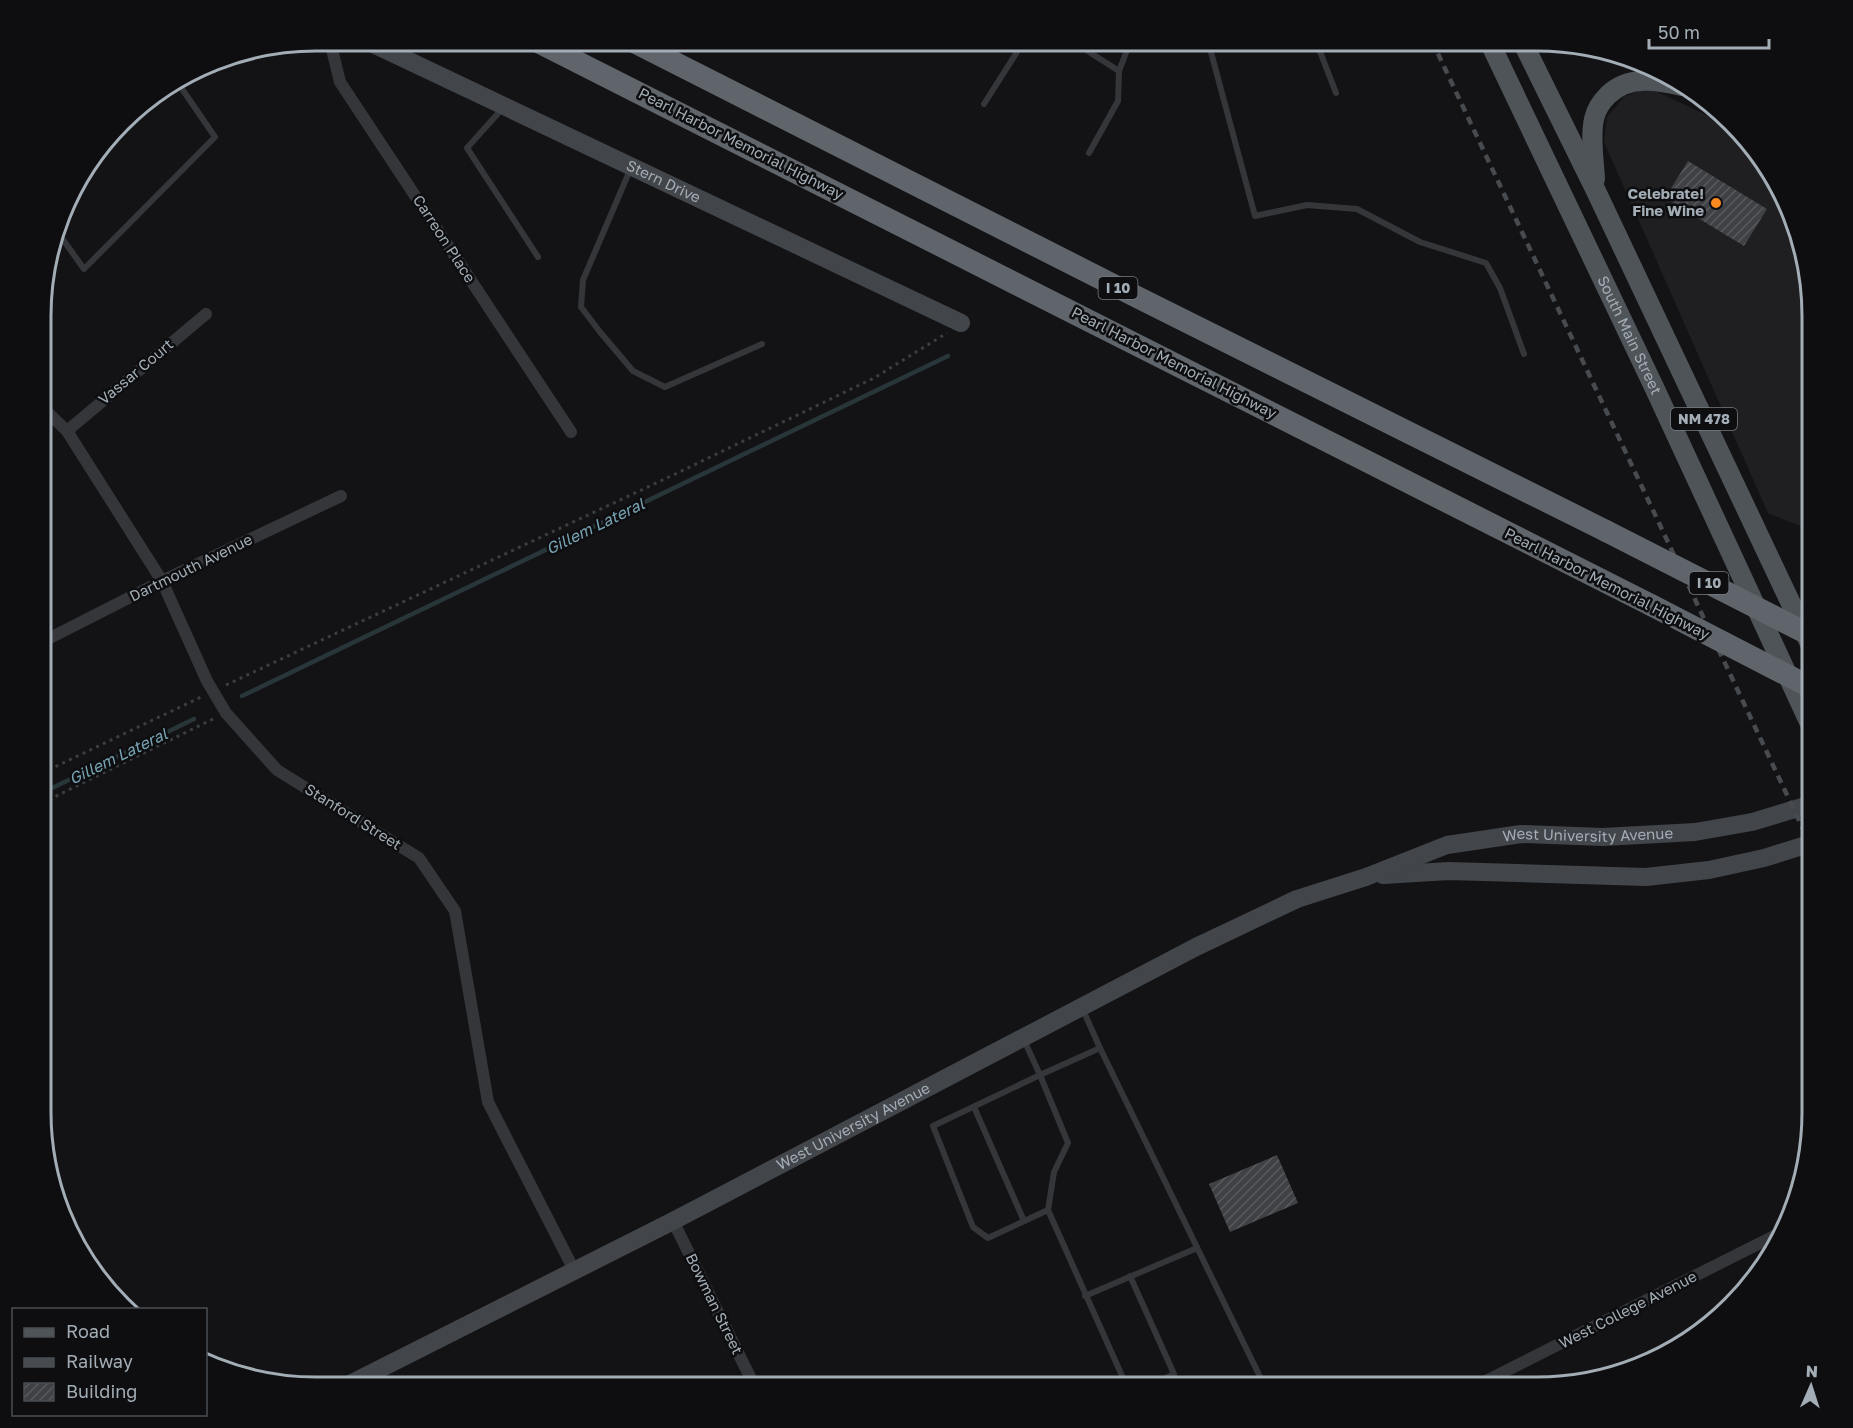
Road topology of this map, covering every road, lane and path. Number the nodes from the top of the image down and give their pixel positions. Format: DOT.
graph roads {
  1 [pos="333,51"];
  2 [pos="390,51"];
  3 [pos="556,51"];
  4 [pos="652,51"];
  5 [pos="1018,51"];
  6 [pos="1088,51"];
  7 [pos="1127,51"];
  8 [pos="1211,51"];
  9 [pos="1320,51"];
  10 [pos="1494,51"];
  11 [pos="1527,51"];
  12 [pos="1119,71"];
  13 [pos="1662,83"];
  14 [pos="182,88"];
  15 [pos="1336,93"];
  16 [pos="984,104"];
  17 [pos="504,106"];
  18 [pos="1089,153"];
  19 [pos="631,166"];
  20 [pos="1596,191"];
  21 [pos="63,239"];
  22 [pos="538,257"];
  23 [pos="206,314"];
  24 [pos="961,323"];
  25 [pos="762,344"];
  26 [pos="1524,354"];
  27 [pos="51,416"];
  28 [pos="67,431"];
  29 [pos="571,432"];
  30 [pos="341,496"];
  31 [pos="162,581"];
  32 [pos="1802,627"];
  33 [pos="1802,631"];
  34 [pos="51,637"];
  35 [pos="1802,683"];
  36 [pos="213,691"];
  37 [pos="1802,706"];
  38 [pos="226,712"];
  39 [pos="51,769"];
  40 [pos="51,799"];
  41 [pos="1802,807"];
  42 [pos="1802,846"];
  43 [pos="1366,876"];
  44 [pos="1081,1007"];
  45 [pos="1023,1037"];
  46 [pos="1100,1048"];
  47 [pos="1040,1076"];
  48 [pos="974,1107"];
  49 [pos="1048,1210"];
  50 [pos="673,1221"];
  51 [pos="1024,1221"];
  52 [pos="1769,1238"];
  53 [pos="1197,1248"];
  54 [pos="574,1270"];
  55 [pos="1130,1276"];
  56 [pos="1085,1296"];
  57 [pos="364,1377"];
  58 [pos="750,1377"];
  59 [pos="1122,1377"];
  60 [pos="1168,1377"];
  61 [pos="1260,1377"];
  62 [pos="1496,1377"];
  1 -- 29 [label="street, Carreon Place"];
  2 -- 17 [label="street, Stern Drive"];
  3 -- 35 [label="highway, Pearl Harbor Memorial Highway, bridge"];
  4 -- 33 [label="highway, I 10, bridge"];
  5 -- 16 [label="lane"];
  6 -- 12 [label="lane"];
  7 -- 12 [label="lane"];
  8 -- 26 [label="lane"];
  9 -- 15 [label="lane"];
  10 -- 37 [label="main road, South Main Street / NM 478"];
  11 -- 20 [label="main road, South Main Street / NM 478"];
  12 -- 18 [label="lane"];
  13 -- 20 [label="main road"];
  14 -- 21 [label="lane"];
  17 -- 19 [label="street, Stern Drive"];
  17 -- 22 [label="lane"];
  19 -- 24 [label="street, Stern Drive"];
  19 -- 25 [label="lane"];
  20 -- 32 [label="main road, South Main Street / NM 478"];
  23 -- 28 [label="street, Vassar Court"];
  24 -- 36 [label="path"];
  27 -- 28 [label="street, Stanford Street"];
  28 -- 31 [label="street, Stanford Street"];
  30 -- 31 [label="street, Dartmouth Avenue"];
  31 -- 34 [label="street, Dartmouth Avenue"];
  31 -- 36 [label="street, Stanford Street"];
  36 -- 38 [label="street, Stanford Street"];
  36 -- 39 [label="path"];
  38 -- 40 [label="path"];
  38 -- 54 [label="street, Stanford Street"];
  41 -- 43 [label="street, West University Avenue"];
  42 -- 43 [label="street, West University Avenue"];
  43 -- 44 [label="street, West University Avenue"];
  44 -- 45 [label="street, West University Avenue"];
  44 -- 46 [label="lane"];
  45 -- 47 [label="lane"];
  45 -- 50 [label="street, West University Avenue"];
  46 -- 47 [label="lane"];
  46 -- 53 [label="lane"];
  47 -- 48 [label="lane"];
  47 -- 49 [label="lane"];
  48 -- 51 [label="lane"];
  48 -- 51 [label="lane"];
  49 -- 51 [label="lane"];
  49 -- 56 [label="lane"];
  50 -- 54 [label="street, West University Avenue"];
  50 -- 58 [label="street, Bowman Street"];
  52 -- 62 [label="street, West College Avenue"];
  53 -- 55 [label="lane"];
  53 -- 61 [label="lane"];
  54 -- 57 [label="street, West University Avenue"];
  55 -- 56 [label="lane"];
  55 -- 60 [label="lane"];
  56 -- 59 [label="lane"];
}
